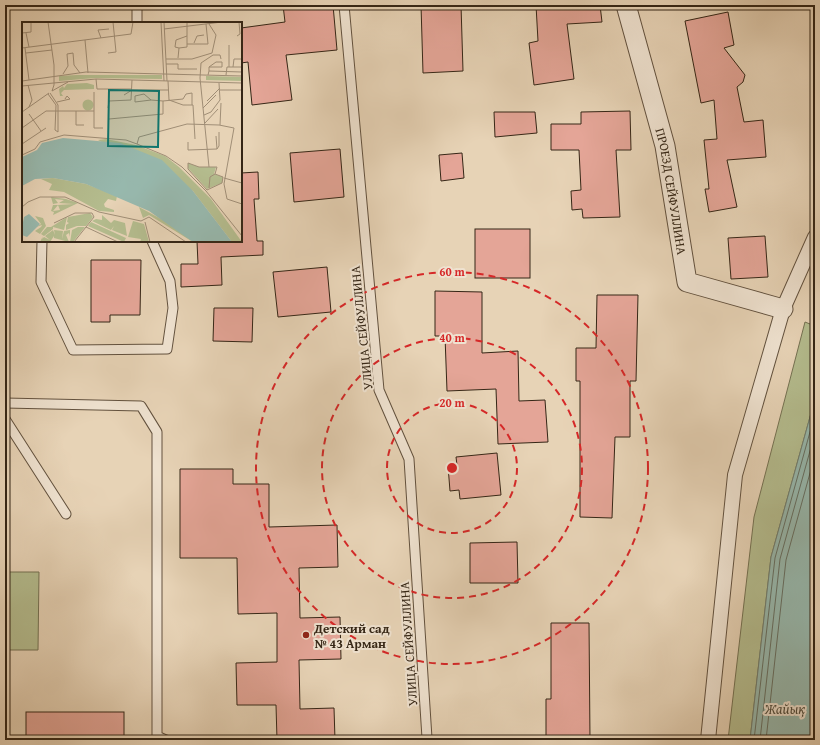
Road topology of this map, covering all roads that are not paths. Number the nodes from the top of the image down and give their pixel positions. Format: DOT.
graph roads {
  1 [pos="137,5"];
  2 [pos="344,5"];
  3 [pos="626,5"];
  4 [pos="137,22"];
  5 [pos="815,237"];
  6 [pos="42,242"];
  7 [pos="152,242"];
  8 [pos="783,309"];
  9 [pos="5,403"];
  10 [pos="5,419"];
  11 [pos="66,514"];
  12 [pos="427,738"];
  13 [pos="166,740"];
  14 [pos="708,740"];
  1 -- 4 [label="lane"];
  2 -- 12 [label="lane, УЛИЦА СЕЙФУЛЛИНА"];
  3 -- 8 [label="street, ПРОЕЗД СЕЙФУЛЛИНА"];
  5 -- 8 [label="street"];
  6 -- 7 [label="lane"];
  8 -- 14 [label="street"];
  9 -- 13 [label="lane"];
  10 -- 11 [label="lane"];
}
